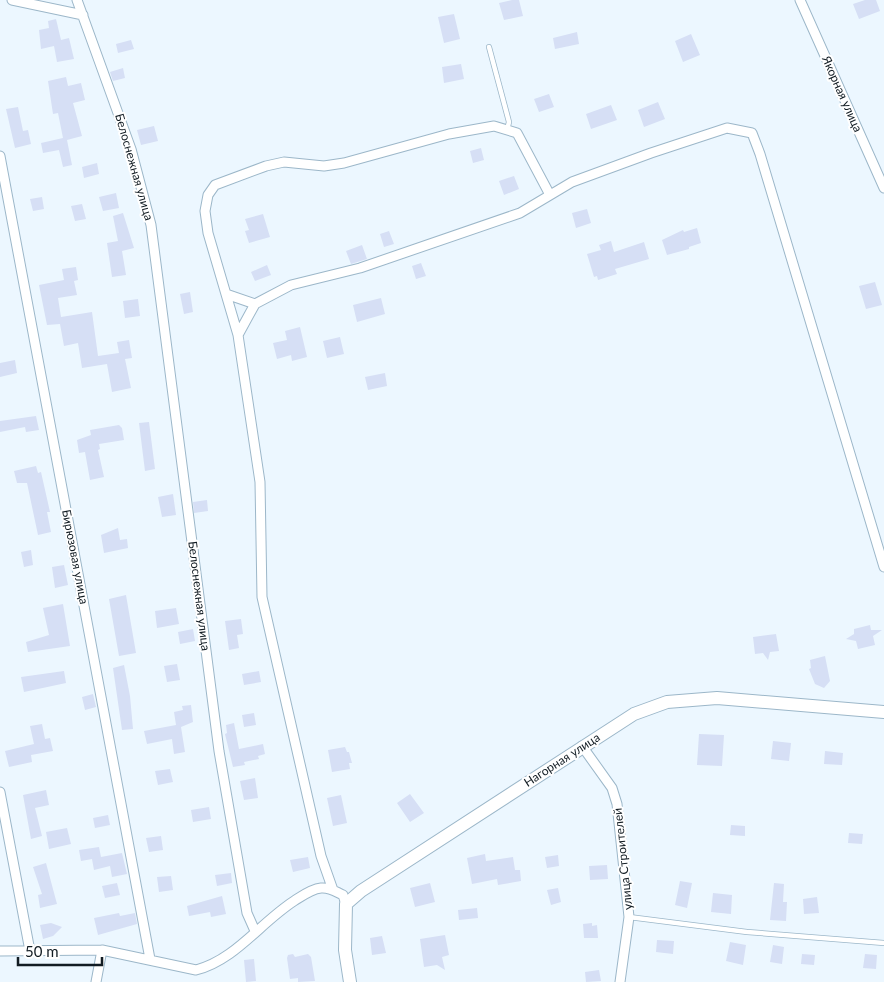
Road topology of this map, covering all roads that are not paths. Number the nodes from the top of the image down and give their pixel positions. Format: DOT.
graph roads {
  1 [pos="12,0"];
  2 [pos="77,0"];
  3 [pos="800,0"];
  4 [pos="84,15"];
  5 [pos="489,47"];
  6 [pos="507,130"];
  7 [pos="0,156"];
  8 [pos="884,188"];
  9 [pos="550,195"];
  10 [pos="226,294"];
  11 [pos="255,304"];
  12 [pos="238,335"];
  13 [pos="884,567"];
  14 [pos="884,712"];
  15 [pos="582,746"];
  16 [pos="0,792"];
  17 [pos="333,890"];
  18 [pos="346,904"];
  19 [pos="629,917"];
  20 [pos="256,931"];
  21 [pos="884,943"];
  22 [pos="102,950"];
  23 [pos="0,951"];
  24 [pos="30,951"];
  25 [pos="150,958"];
  26 [pos="96,982"];
  27 [pos="350,982"];
  28 [pos="620,982"];
  1 -- 4 [label="street"];
  2 -- 4 [label="street, Белоснежная улица"];
  3 -- 8 [label="street, Якорная улица"];
  4 -- 20 [label="street, Белоснежная улица"];
  5 -- 6 [label="lane"];
  6 -- 9 [label="street"];
  6 -- 10 [label="street"];
  7 -- 25 [label="street, Бирюзовая улица"];
  9 -- 11 [label="street"];
  9 -- 13 [label="street"];
  10 -- 11 [label="street"];
  10 -- 12 [label="street"];
  11 -- 12 [label="street"];
  12 -- 17 [label="street"];
  14 -- 15 [label="street, Нагорная улица"];
  15 -- 18 [label="street, Нагорная улица"];
  15 -- 19 [label="street, улица Строителей"];
  16 -- 24 [label="street"];
  17 -- 18 [label="street"];
  17 -- 20 [label="street"];
  18 -- 27 [label="street"];
  19 -- 21 [label="lane"];
  19 -- 28 [label="street, улица Строителей"];
  20 -- 25 [label="street"];
  22 -- 24 [label="street"];
  22 -- 25 [label="street"];
  22 -- 26 [label="street"];
  23 -- 24 [label="street"];
}
